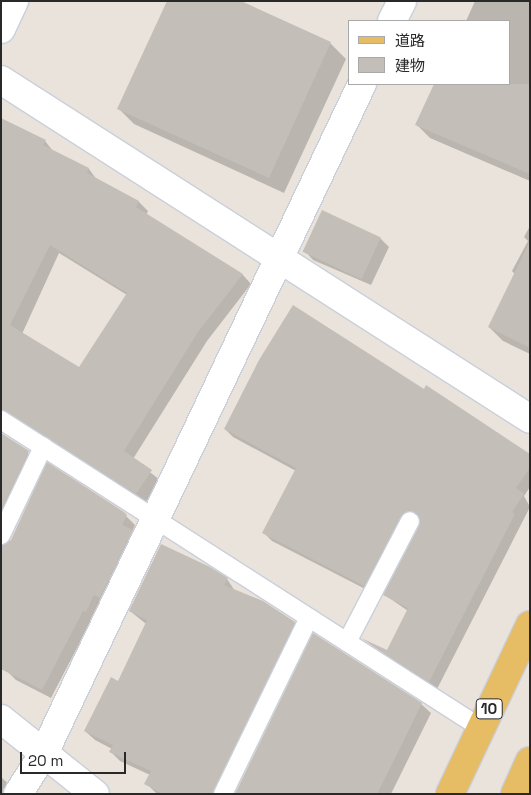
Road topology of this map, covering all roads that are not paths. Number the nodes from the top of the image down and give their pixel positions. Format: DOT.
graph roads {
  1 [pos="14,1"];
  2 [pos="402,1"];
  3 [pos="392,20"];
  4 [pos="1,28"];
  5 [pos="1,80"];
  6 [pos="362,85"];
  7 [pos="278,258"];
  8 [pos="1,420"];
  9 [pos="530,420"];
  10 [pos="43,447"];
  11 [pos="155,518"];
  12 [pos="410,521"];
  13 [pos="1,535"];
  14 [pos="309,618"];
  15 [pos="530,625"];
  16 [pos="347,642"];
  17 [pos="1,719"];
  18 [pos="481,728"];
  19 [pos="44,753"];
  20 [pos="530,761"];
  21 [pos="18,794"];
  22 [pos="95,794"];
  23 [pos="223,794"];
  24 [pos="450,794"];
  25 [pos="515,794"];
  1 -- 4 [label="street"];
  2 -- 3 [label="street"];
  5 -- 7 [label="street"];
  6 -- 7 [label="street"];
  7 -- 9 [label="street"];
  7 -- 11 [label="street"];
  8 -- 10 [label="lane"];
  10 -- 11 [label="lane"];
  10 -- 13 [label="lane"];
  11 -- 14 [label="lane"];
  11 -- 19 [label="street"];
  12 -- 16 [label="lane"];
  14 -- 16 [label="lane"];
  14 -- 23 [label="lane"];
  15 -- 18 [label="main road, 10"];
  16 -- 18 [label="lane"];
  17 -- 19 [label="street"];
  18 -- 24 [label="main road, 10"];
  19 -- 21 [label="street"];
  19 -- 22 [label="street"];
  20 -- 25 [label="main road"];
}
